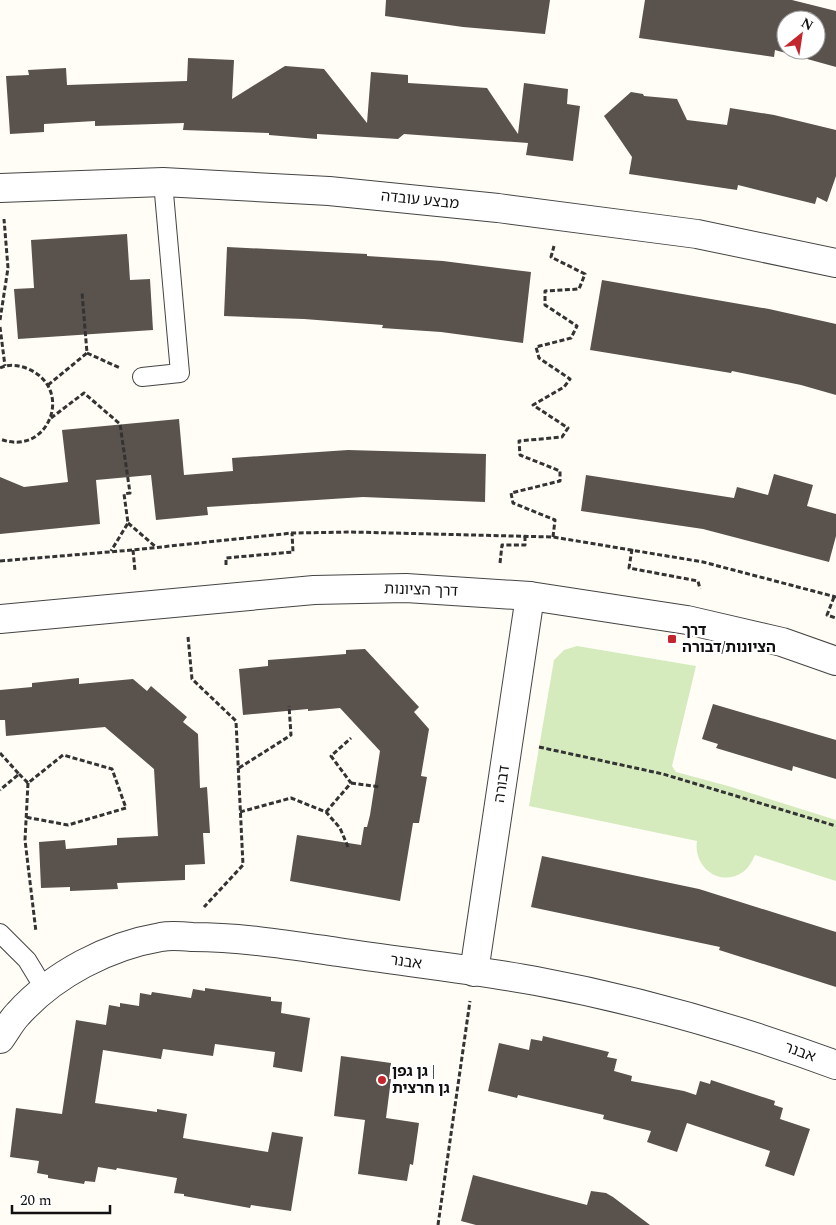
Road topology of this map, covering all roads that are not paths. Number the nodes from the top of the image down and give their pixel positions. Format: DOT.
graph roads {
  1 [pos="163,182"];
  2 [pos="0,188"];
  3 [pos="836,263"];
  4 [pos="142,377"];
  5 [pos="530,596"];
  6 [pos="0,619"];
  7 [pos="836,660"];
  8 [pos="0,933"];
  9 [pos="472,985"];
  10 [pos="44,988"];
  11 [pos="0,1039"];
  12 [pos="836,1065"];
  1 -- 2 [label="street, מבצע עובדה"];
  1 -- 3 [label="street, מבצע עובדה"];
  1 -- 4 [label="lane"];
  5 -- 6 [label="street, דרך הציונות"];
  5 -- 7 [label="street, דרך הציונות"];
  5 -- 9 [label="street, דבורה"];
  8 -- 10 [label="lane"];
  9 -- 10 [label="street, אבנר"];
  9 -- 12 [label="street, אבנר"];
  10 -- 11 [label="street, אבנר"];
}
